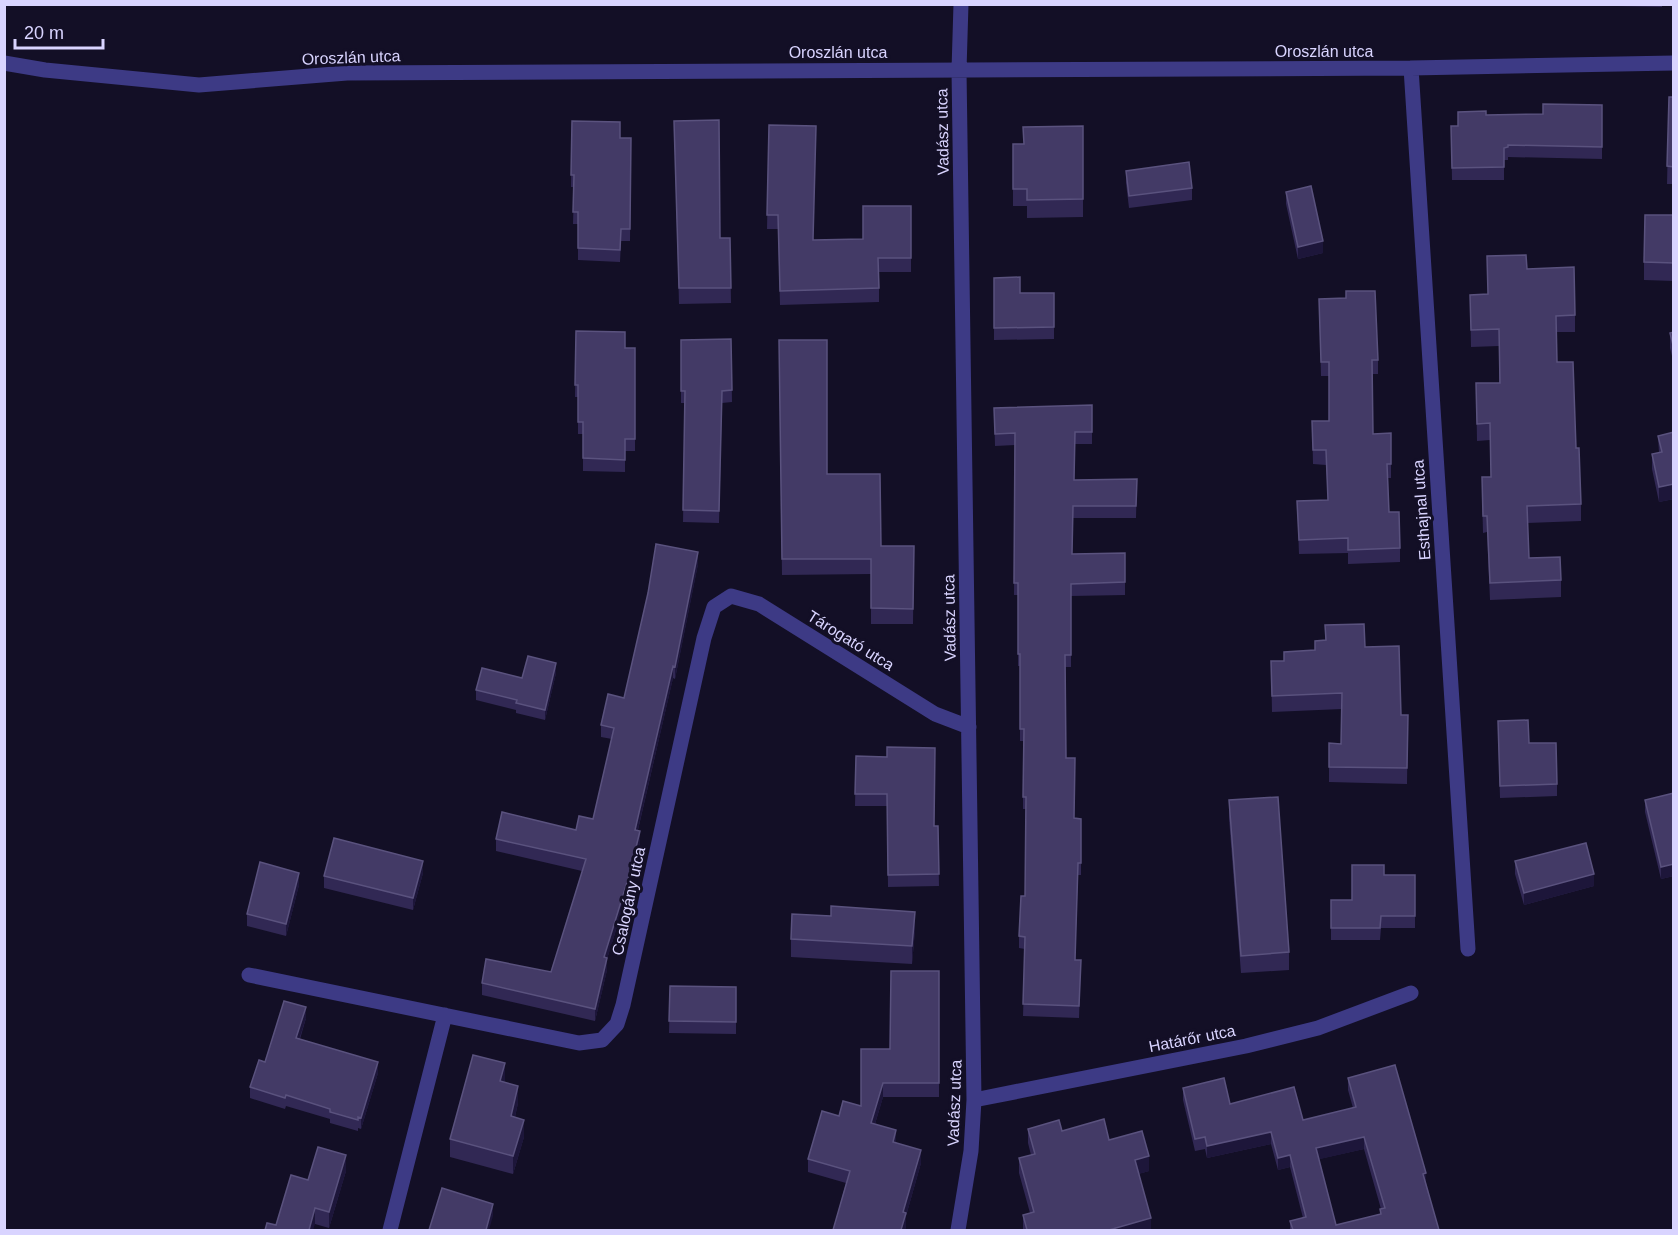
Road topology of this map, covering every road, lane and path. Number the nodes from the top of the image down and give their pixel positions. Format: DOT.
graph roads {
  1 [pos="961,4"];
  2 [pos="4,63"];
  3 [pos="1674,63"];
  4 [pos="1411,68"];
  5 [pos="959,70"];
  6 [pos="714,607"];
  7 [pos="969,727"];
  8 [pos="1468,949"];
  9 [pos="249,975"];
  10 [pos="1411,993"];
  11 [pos="445,1015"];
  12 [pos="974,1100"];
  13 [pos="390,1230"];
  14 [pos="958,1230"];
  1 -- 5 [label="street, Vadász utca"];
  2 -- 5 [label="street, Oroszlán utca"];
  3 -- 4 [label="street, Oroszlán utca"];
  4 -- 5 [label="street, Oroszlán utca"];
  4 -- 8 [label="street, Esthajnal utca"];
  5 -- 7 [label="street, Vadász utca"];
  6 -- 7 [label="street, Tárogató utca"];
  6 -- 11 [label="street, Csalogány utca"];
  7 -- 12 [label="street, Vadász utca"];
  9 -- 11 [label="street, Csalogány utca"];
  10 -- 12 [label="street, Határőr utca"];
  11 -- 13 [label="street"];
  12 -- 14 [label="street, Vadász utca"];
}
